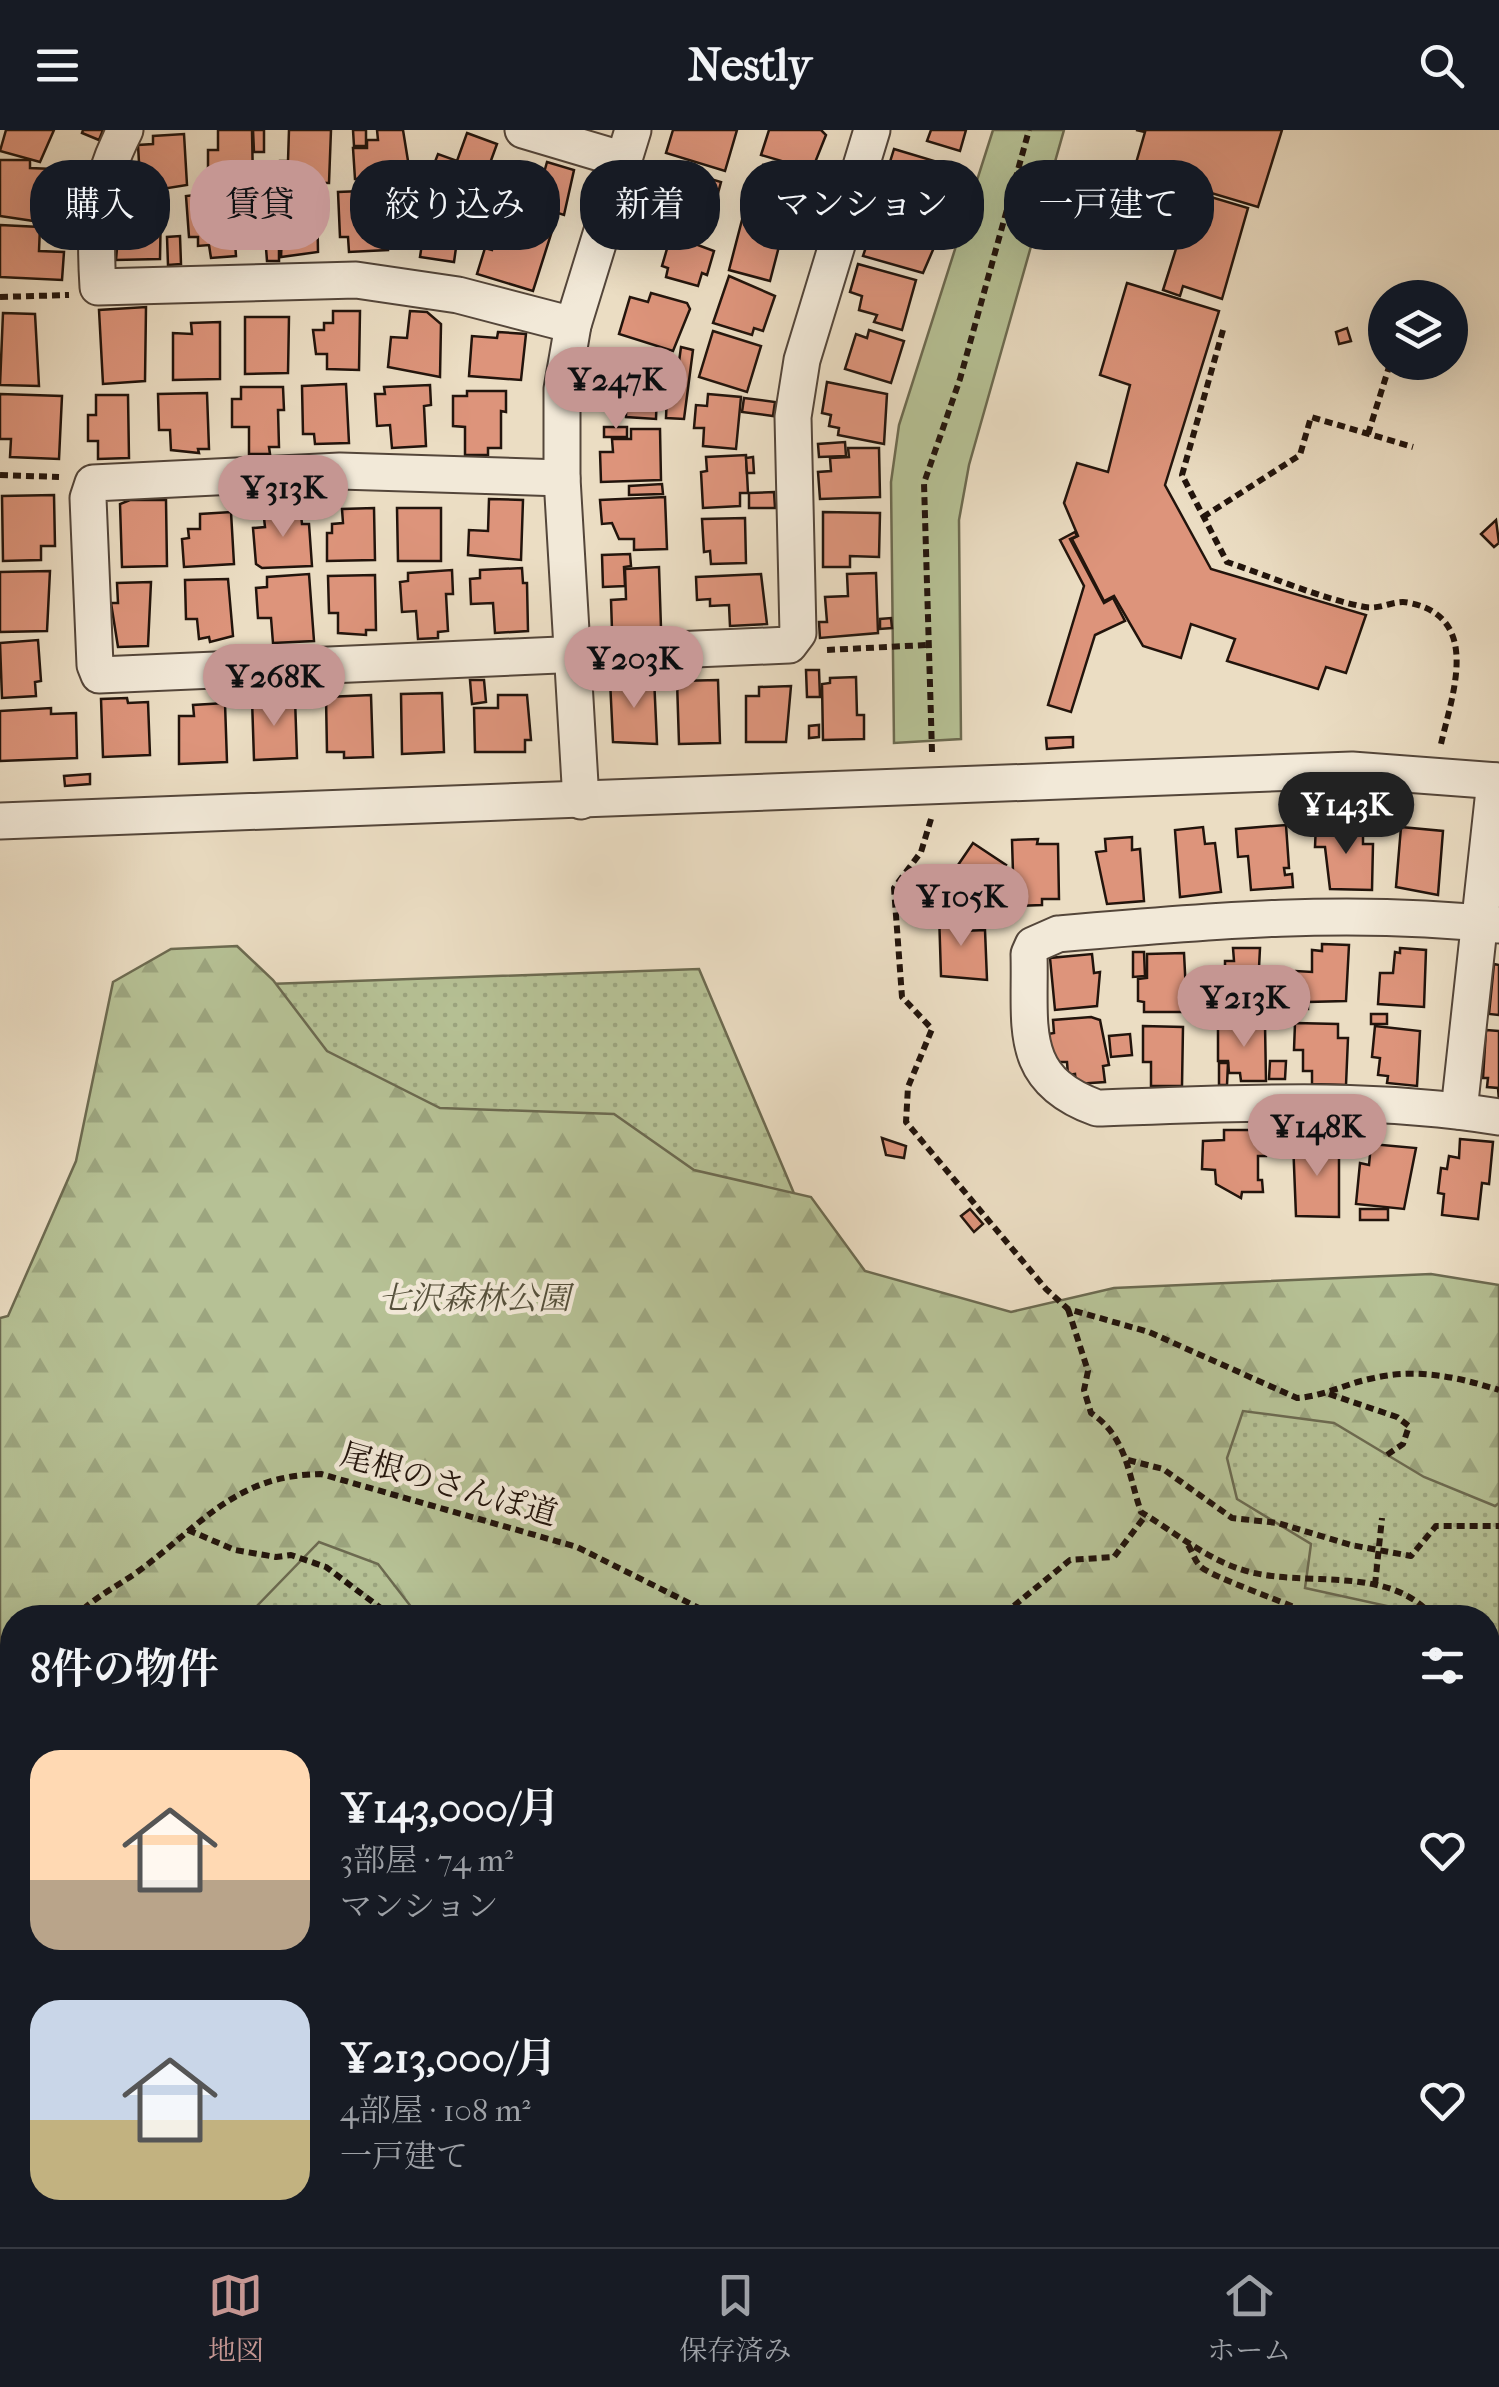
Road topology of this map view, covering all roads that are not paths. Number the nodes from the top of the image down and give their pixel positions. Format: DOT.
graph roads {
  1 [pos="125,130"];
  2 [pos="523,130"];
  3 [pos="872,130"];
  4 [pos="628,145"];
  5 [pos="573,325"];
  6 [pos="562,478"];
  7 [pos="573,656"];
  8 [pos="1497,781"];
  9 [pos="581,801"];
  10 [pos="0,820"];
  11 [pos="1488,924"];
  12 [pos="1460,1110"];
  13 [pos="1499,1117"];
  1 -- 5 [label="street"];
  2 -- 4 [label="street"];
  3 -- 7 [label="street"];
  4 -- 5 [label="street"];
  5 -- 6 [label="street"];
  6 -- 7 [label="street"];
  6 -- 7 [label="street"];
  7 -- 9 [label="street"];
  8 -- 9 [label="street"];
  8 -- 11 [label="street"];
  9 -- 10 [label="street"];
  11 -- 12 [label="street"];
  11 -- 12 [label="street"];
  12 -- 13 [label="street"];
}
